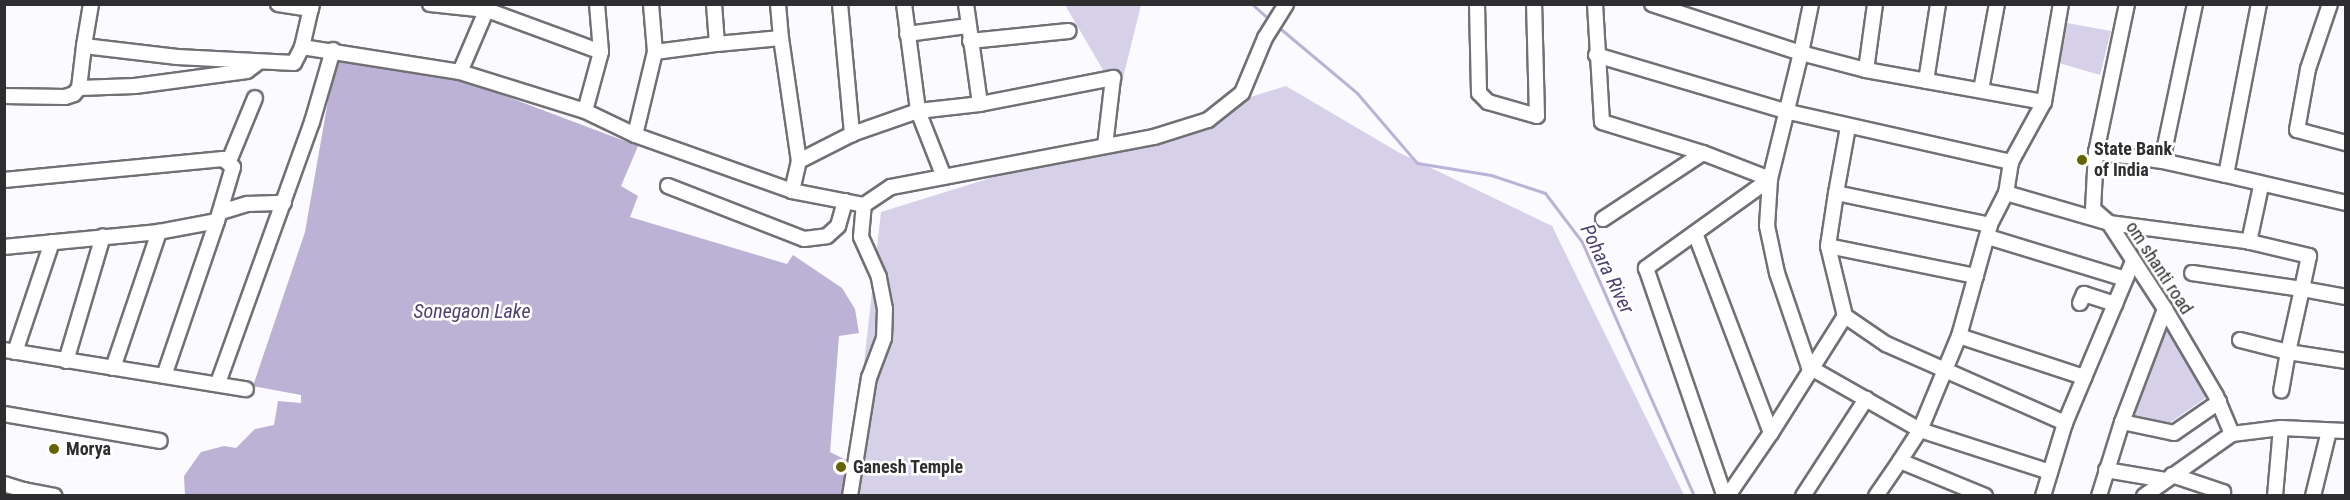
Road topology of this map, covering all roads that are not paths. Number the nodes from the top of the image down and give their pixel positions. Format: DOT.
graph roads {
  1 [pos="92,4"];
  2 [pos="278,4"];
  3 [pos="430,4"];
  4 [pos="597,4"];
  5 [pos="651,4"];
  6 [pos="714,4"];
  7 [pos="778,4"];
  8 [pos="840,4"];
  9 [pos="904,4"];
  10 [pos="966,4"];
  11 [pos="1477,4"];
  12 [pos="1534,4"];
  13 [pos="1595,4"];
  14 [pos="1652,4"];
  15 [pos="1811,4"];
  16 [pos="1875,4"];
  17 [pos="1938,4"];
  18 [pos="1997,4"];
  19 [pos="2061,4"];
  20 [pos="2127,4"];
  21 [pos="2195,4"];
  22 [pos="2259,4"];
  23 [pos="2330,4"];
  24 [pos="311,7"];
  25 [pos="488,7"];
  26 [pos="1285,8"];
  27 [pos="968,26"];
  28 [pos="1068,31"];
  29 [pos="907,34"];
  30 [pos="781,38"];
  31 [pos="970,41"];
  32 [pos="717,44"];
  33 [pos="84,46"];
  34 [pos="302,47"];
  35 [pos="333,50"];
  36 [pos="601,52"];
  37 [pos="655,52"];
  38 [pos="1801,53"];
  39 [pos="1596,55"];
  40 [pos="260,62"];
  41 [pos="1866,70"];
  42 [pos="460,72"];
  43 [pos="1926,81"];
  44 [pos="79,88"];
  45 [pos="1981,90"];
  46 [pos="4,96"];
  47 [pos="255,98"];
  48 [pos="2044,102"];
  49 [pos="980,104"];
  50 [pos="585,111"];
  51 [pos="918,111"];
  52 [pos="1789,112"];
  53 [pos="1848,127"];
  54 [pos="852,134"];
  55 [pos="635,135"];
  56 [pos="2346,143"];
  57 [pos="1105,146"];
  58 [pos="2096,152"];
  59 [pos="1703,153"];
  60 [pos="230,161"];
  61 [pos="799,161"];
  62 [pos="2162,161"];
  63 [pos="2011,162"];
  64 [pos="2226,175"];
  65 [pos="944,177"];
  66 [pos="1770,179"];
  67 [pos="4,180"];
  68 [pos="668,186"];
  69 [pos="2261,186"];
  70 [pos="792,192"];
  71 [pos="1836,193"];
  72 [pos="2006,193"];
  73 [pos="845,201"];
  74 [pos="284,203"];
  75 [pos="2346,203"];
  76 [pos="864,205"];
  77 [pos="219,217"];
  78 [pos="1603,219"];
  79 [pos="2109,223"];
  80 [pos="1989,231"];
  81 [pos="159,232"];
  82 [pos="1695,233"];
  83 [pos="103,236"];
  84 [pos="52,242"];
  85 [pos="2249,242"];
  86 [pos="1828,246"];
  87 [pos="4,247"];
  88 [pos="2133,261"];
  89 [pos="2192,273"];
  90 [pos="1977,276"];
  91 [pos="2125,279"];
  92 [pos="2302,290"];
  93 [pos="2346,297"];
  94 [pos="2080,303"];
  95 [pos="2115,304"];
  96 [pos="2165,309"];
  97 [pos="1845,316"];
  98 [pos="1959,336"];
  99 [pos="2240,340"];
  100 [pos="10,351"];
  101 [pos="2288,352"];
  102 [pos="66,361"];
  103 [pos="2346,361"];
  104 [pos="1809,367"];
  105 [pos="113,368"];
  106 [pos="1943,372"];
  107 [pos="164,376"];
  108 [pos="2084,377"];
  109 [pos="218,383"];
  110 [pos="246,388"];
  111 [pos="2281,390"];
  112 [pos="1866,399"];
  113 [pos="2219,402"];
  114 [pos="4,414"];
  115 [pos="2122,422"];
  116 [pos="2065,423"];
  117 [pos="2282,428"];
  118 [pos="1920,430"];
  119 [pos="2329,431"];
  120 [pos="2346,431"];
  121 [pos="1771,433"];
  122 [pos="2232,434"];
  123 [pos="160,441"];
  124 [pos="1900,461"];
  125 [pos="2106,470"];
  126 [pos="2050,472"];
  127 [pos="2169,478"];
  128 [pos="4,484"];
  129 [pos="25,493"];
  130 [pos="54,495"];
  131 [pos="850,495"];
  132 [pos="1730,495"];
  133 [pos="1803,495"];
  134 [pos="1876,495"];
  135 [pos="1985,495"];
  136 [pos="2043,495"];
  137 [pos="2099,495"];
  138 [pos="2144,495"];
  139 [pos="2222,495"];
  140 [pos="2275,495"];
  141 [pos="2313,495"];
  1 -- 33 [label="street"];
  2 -- 24 [label="street"];
  3 -- 25 [label="street"];
  4 -- 36 [label="street"];
  5 -- 37 [label="street"];
  6 -- 32 [label="street"];
  7 -- 30 [label="street"];
  8 -- 54 [label="street"];
  9 -- 29 [label="street"];
  10 -- 27 [label="street"];
  11 -- 12 [label="street"];
  13 -- 39 [label="street"];
  14 -- 38 [label="street"];
  15 -- 38 [label="street"];
  16 -- 41 [label="street"];
  17 -- 43 [label="street"];
  18 -- 45 [label="street"];
  19 -- 48 [label="street"];
  20 -- 58 [label="street, om shanti road"];
  21 -- 62 [label="street"];
  22 -- 64 [label="street"];
  23 -- 56 [label="street"];
  24 -- 34 [label="street"];
  25 -- 36 [label="street"];
  25 -- 42 [label="street"];
  26 -- 57 [label="street"];
  27 -- 29 [label="street"];
  27 -- 31 [label="street"];
  28 -- 31 [label="street"];
  29 -- 51 [label="street"];
  30 -- 32 [label="street"];
  30 -- 61 [label="street"];
  31 -- 49 [label="street"];
  32 -- 37 [label="street"];
  33 -- 40 [label="street"];
  33 -- 44 [label="street"];
  34 -- 35 [label="street"];
  34 -- 40 [label="street"];
  35 -- 42 [label="street"];
  35 -- 74 [label="street"];
  36 -- 50 [label="street"];
  37 -- 55 [label="street"];
  38 -- 41 [label="street"];
  38 -- 52 [label="street"];
  39 -- 52 [label="street"];
  39 -- 59 [label="street"];
  40 -- 44 [label="street"];
  41 -- 43 [label="street"];
  42 -- 50 [label="street"];
  43 -- 45 [label="street"];
  44 -- 46 [label="street"];
  45 -- 48 [label="street"];
  47 -- 60 [label="street"];
  48 -- 63 [label="street"];
  49 -- 51 [label="street"];
  49 -- 57 [label="street"];
  50 -- 55 [label="street"];
  51 -- 54 [label="street"];
  51 -- 65 [label="street"];
  52 -- 53 [label="street"];
  52 -- 66 [label="street"];
  53 -- 63 [label="street"];
  53 -- 71 [label="street"];
  54 -- 61 [label="street"];
  55 -- 70 [label="street"];
  57 -- 65 [label="street"];
  58 -- 62 [label="street"];
  58 -- 79 [label="street, om shanti road"];
  59 -- 66 [label="street"];
  59 -- 78 [label="street"];
  60 -- 67 [label="street"];
  60 -- 77 [label="street"];
  61 -- 70 [label="street"];
  62 -- 64 [label="street"];
  63 -- 72 [label="street"];
  64 -- 69 [label="street"];
  65 -- 76 [label="street"];
  66 -- 82 [label="street"];
  66 -- 104 [label="street"];
  68 -- 73 [label="street"];
  69 -- 75 [label="street"];
  69 -- 85 [label="street"];
  70 -- 73 [label="street"];
  71 -- 80 [label="street"];
  71 -- 86 [label="street"];
  72 -- 79 [label="street"];
  72 -- 80 [label="street"];
  73 -- 76 [label="street"];
  74 -- 77 [label="street"];
  74 -- 109 [label="street"];
  76 -- 131 [label="street"];
  77 -- 81 [label="street"];
  77 -- 107 [label="street"];
  79 -- 85 [label="street"];
  79 -- 88 [label="street, om shanti road"];
  80 -- 90 [label="street"];
  80 -- 91 [label="street"];
  81 -- 83 [label="street"];
  81 -- 105 [label="street"];
  82 -- 121 [label="street"];
  82 -- 132 [label="street"];
  83 -- 84 [label="street"];
  83 -- 102 [label="street"];
  84 -- 87 [label="street"];
  84 -- 100 [label="street"];
  85 -- 92 [label="street"];
  86 -- 90 [label="street"];
  86 -- 97 [label="street"];
  88 -- 91 [label="street"];
  88 -- 96 [label="street, om shanti road"];
  89 -- 92 [label="street"];
  90 -- 98 [label="street"];
  91 -- 95 [label="street"];
  92 -- 93 [label="street"];
  92 -- 101 [label="street"];
  94 -- 95 [label="street"];
  95 -- 108 [label="street"];
  96 -- 113 [label="street, om shanti road"];
  96 -- 115 [label="street"];
  97 -- 104 [label="street"];
  97 -- 106 [label="street"];
  98 -- 106 [label="street"];
  98 -- 108 [label="street"];
  99 -- 101 [label="street"];
  100 -- 102 [label="street"];
  101 -- 103 [label="street"];
  101 -- 111 [label="street"];
  102 -- 105 [label="street"];
  104 -- 112 [label="street"];
  104 -- 121 [label="street"];
  105 -- 107 [label="street"];
  106 -- 116 [label="street"];
  106 -- 118 [label="street"];
  107 -- 109 [label="street"];
  108 -- 116 [label="street"];
  109 -- 110 [label="street"];
  112 -- 118 [label="street"];
  112 -- 133 [label="street"];
  113 -- 115 [label="street"];
  113 -- 122 [label="street, om shanti road"];
  114 -- 123 [label="street"];
  115 -- 125 [label="street"];
  116 -- 126 [label="street"];
  117 -- 119 [label="street"];
  117 -- 122 [label="street"];
  117 -- 140 [label="street"];
  118 -- 124 [label="street"];
  118 -- 126 [label="street"];
  119 -- 120 [label="street"];
  119 -- 141 [label="street"];
  121 -- 132 [label="street"];
  122 -- 127 [label="street"];
  124 -- 134 [label="street"];
  124 -- 135 [label="street"];
  125 -- 127 [label="street"];
  125 -- 137 [label="street"];
  126 -- 136 [label="street"];
  127 -- 138 [label="street"];
  127 -- 139 [label="street"];
  128 -- 129 [label="street"];
  129 -- 130 [label="street"];
}
